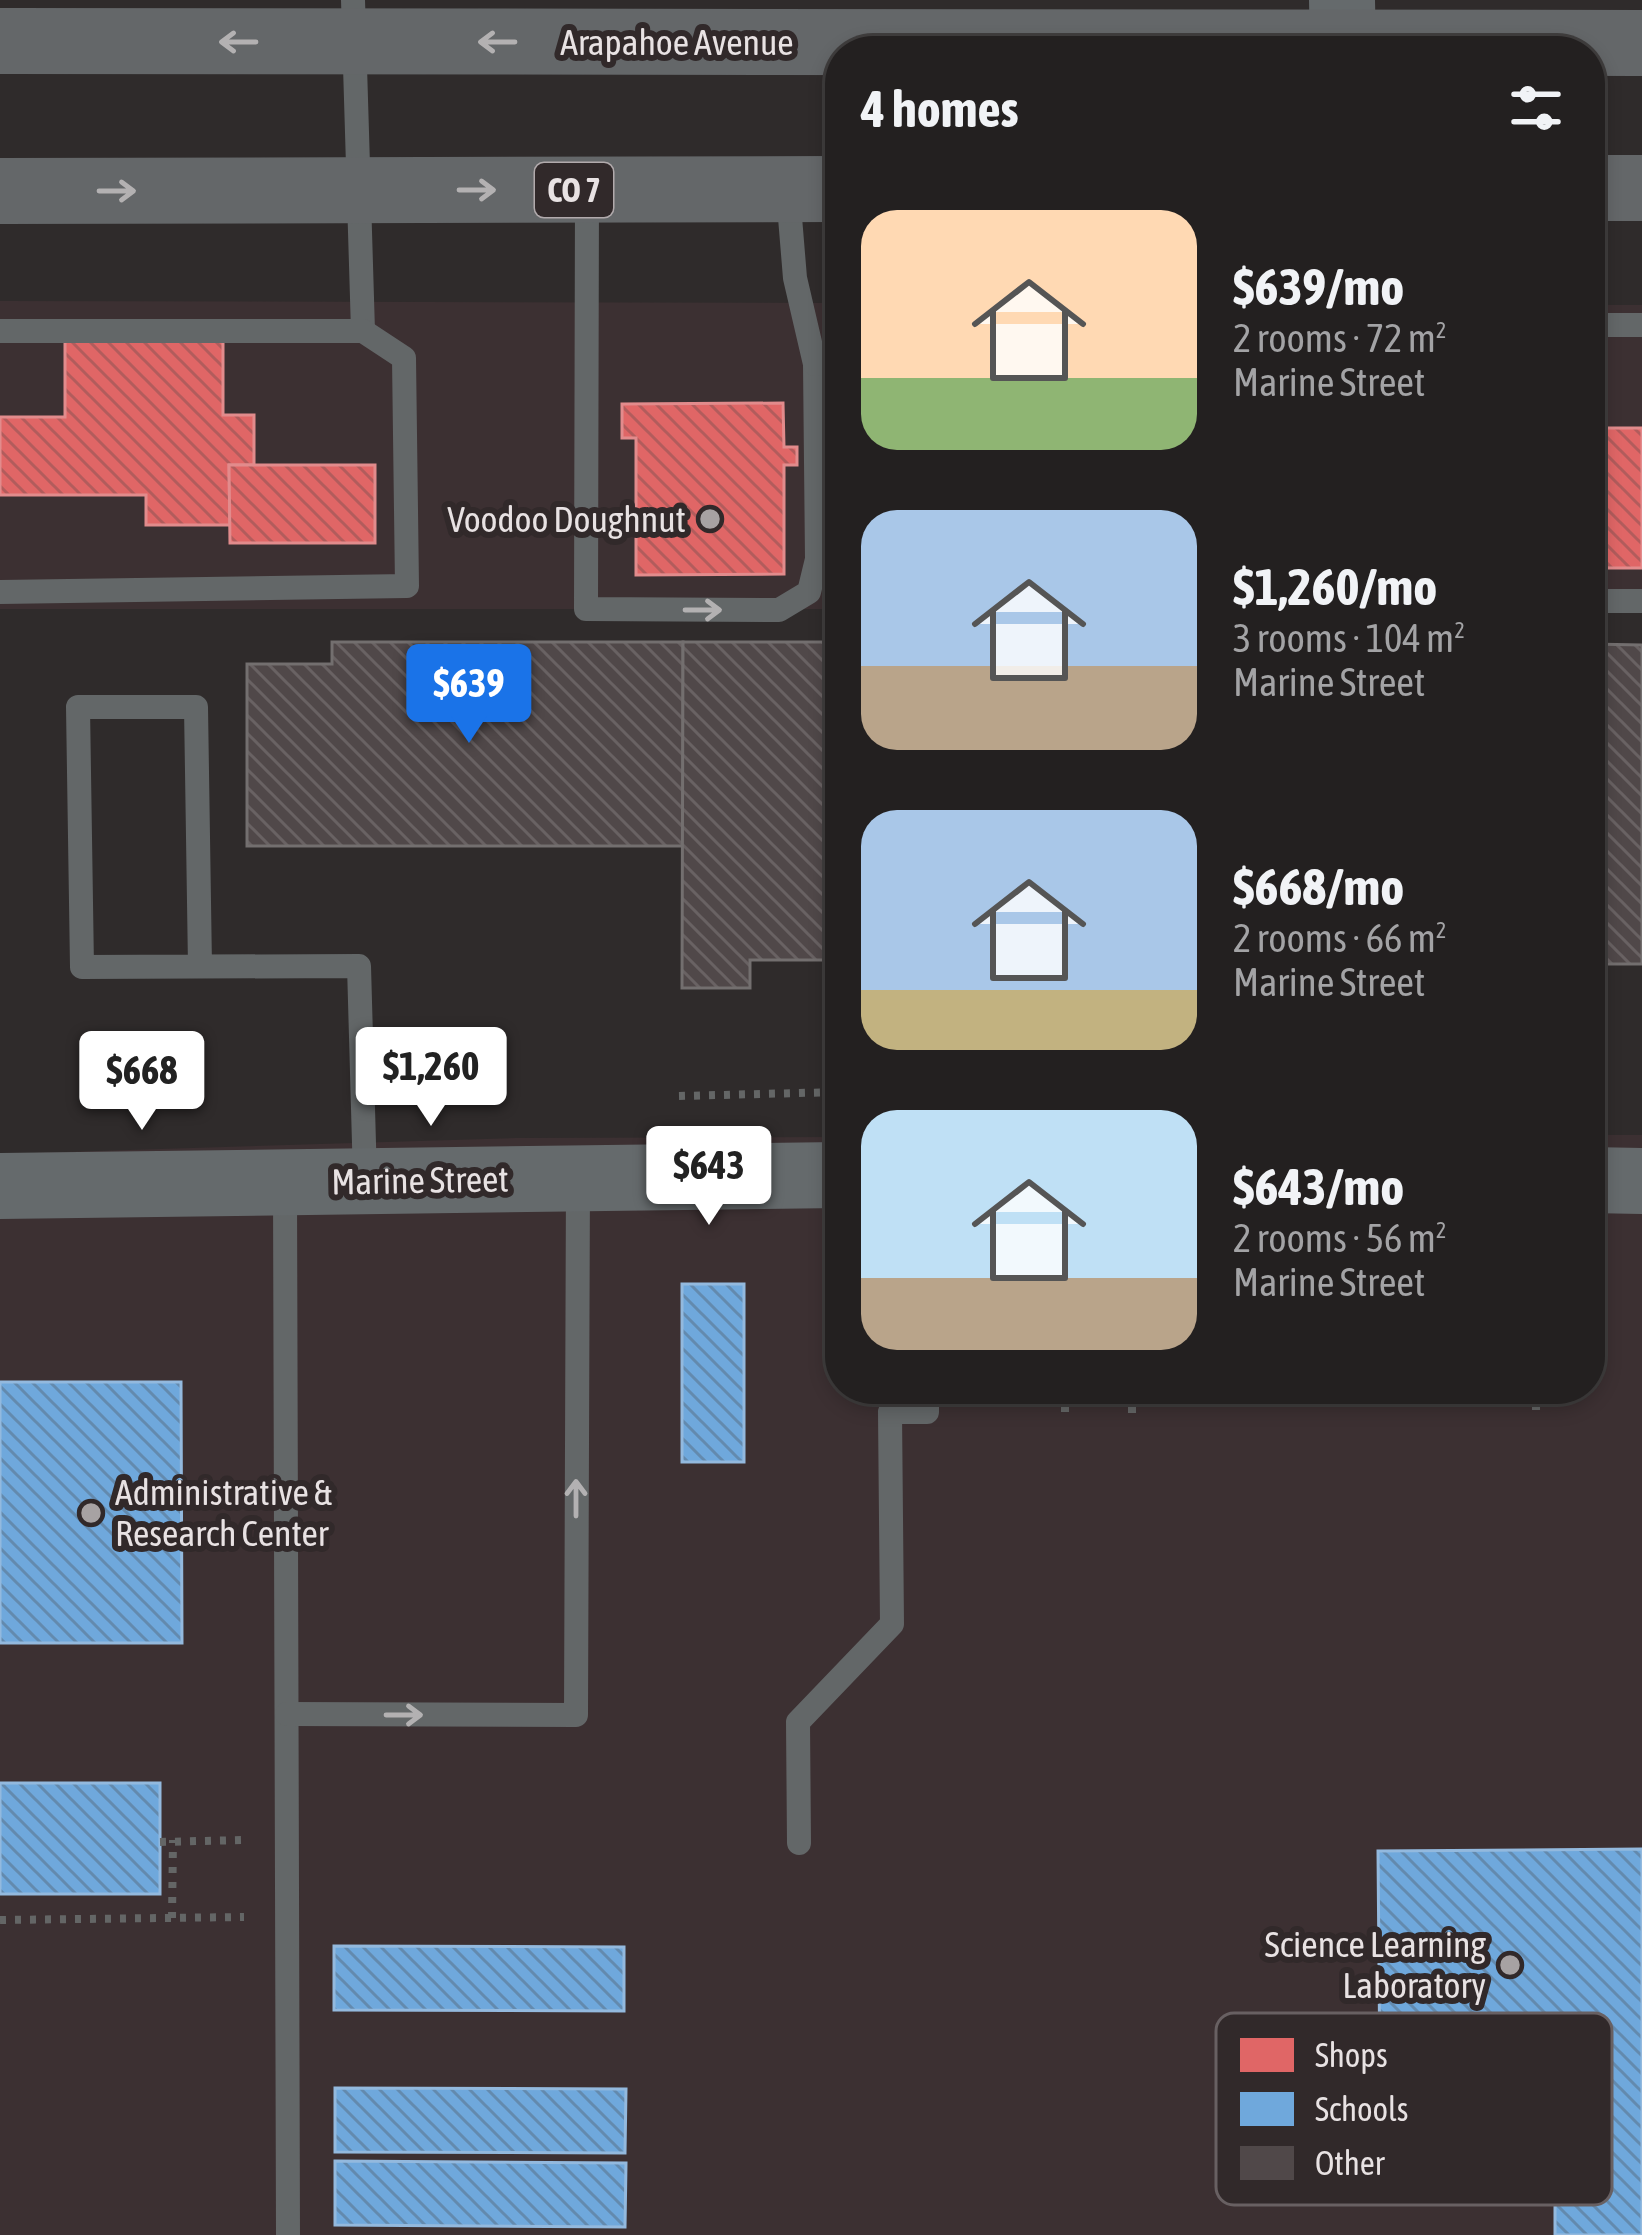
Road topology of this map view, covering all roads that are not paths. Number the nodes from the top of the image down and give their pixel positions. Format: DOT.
graph roads {
  1 [pos="354,21"];
  2 [pos="1342,31"];
  3 [pos="1467,36"];
  4 [pos="0,41"];
  5 [pos="1605,42"];
  6 [pos="1642,43"];
  7 [pos="1605,188"];
  8 [pos="1642,188"];
  9 [pos="360,189"];
  10 [pos="587,190"];
  11 [pos="814,190"];
  12 [pos="0,191"];
  13 [pos="1605,325"];
  14 [pos="1642,325"];
  15 [pos="0,331"];
  16 [pos="363,331"];
  17 [pos="825,355"];
  18 [pos="825,416"];
  19 [pos="0,592"];
  20 [pos="1605,601"];
  21 [pos="1642,601"];
  22 [pos="200,965"];
  23 [pos="825,1175"];
  24 [pos="578,1177"];
  25 [pos="1605,1180"];
  26 [pos="365,1181"];
  27 [pos="1642,1181"];
  28 [pos="285,1182"];
  29 [pos="0,1186"];
  30 [pos="927,1404"];
  31 [pos="287,1714"];
  32 [pos="799,1843"];
  33 [pos="288,2235"];
  2 -- 1 [label="main road, Arapahoe Avenue, one-way"];
  1 -- 4 [label="main road, Arapahoe Avenue, one-way"];
  1 -- 9 [label="lane"];
  2 -- 3 [label="main road, Arapahoe Avenue"];
  5 -- 6 [label="main road, Arapahoe Avenue"];
  7 -- 8 [label="main road"];
  9 -- 10 [label="main road, CO 7, one-way"];
  12 -- 9 [label="main road, CO 7, one-way"];
  9 -- 16 [label="lane"];
  10 -- 11 [label="main road, CO 7"];
  10 -- 18 [label="lane, one-way"];
  11 -- 17 [label="lane"];
  13 -- 14 [label="lane"];
  15 -- 16 [label="lane"];
  16 -- 19 [label="lane"];
  20 -- 21 [label="lane"];
  22 -- 22 [label="lane"];
  22 -- 26 [label="lane"];
  23 -- 24 [label="street, Marine Street"];
  24 -- 26 [label="street, Marine Street"];
  31 -- 24 [label="lane, one-way"];
  25 -- 27 [label="street"];
  26 -- 28 [label="street, Marine Street"];
  28 -- 29 [label="street, Marine Street"];
  28 -- 31 [label="lane"];
  30 -- 32 [label="lane"];
  31 -- 33 [label="lane"];
}
